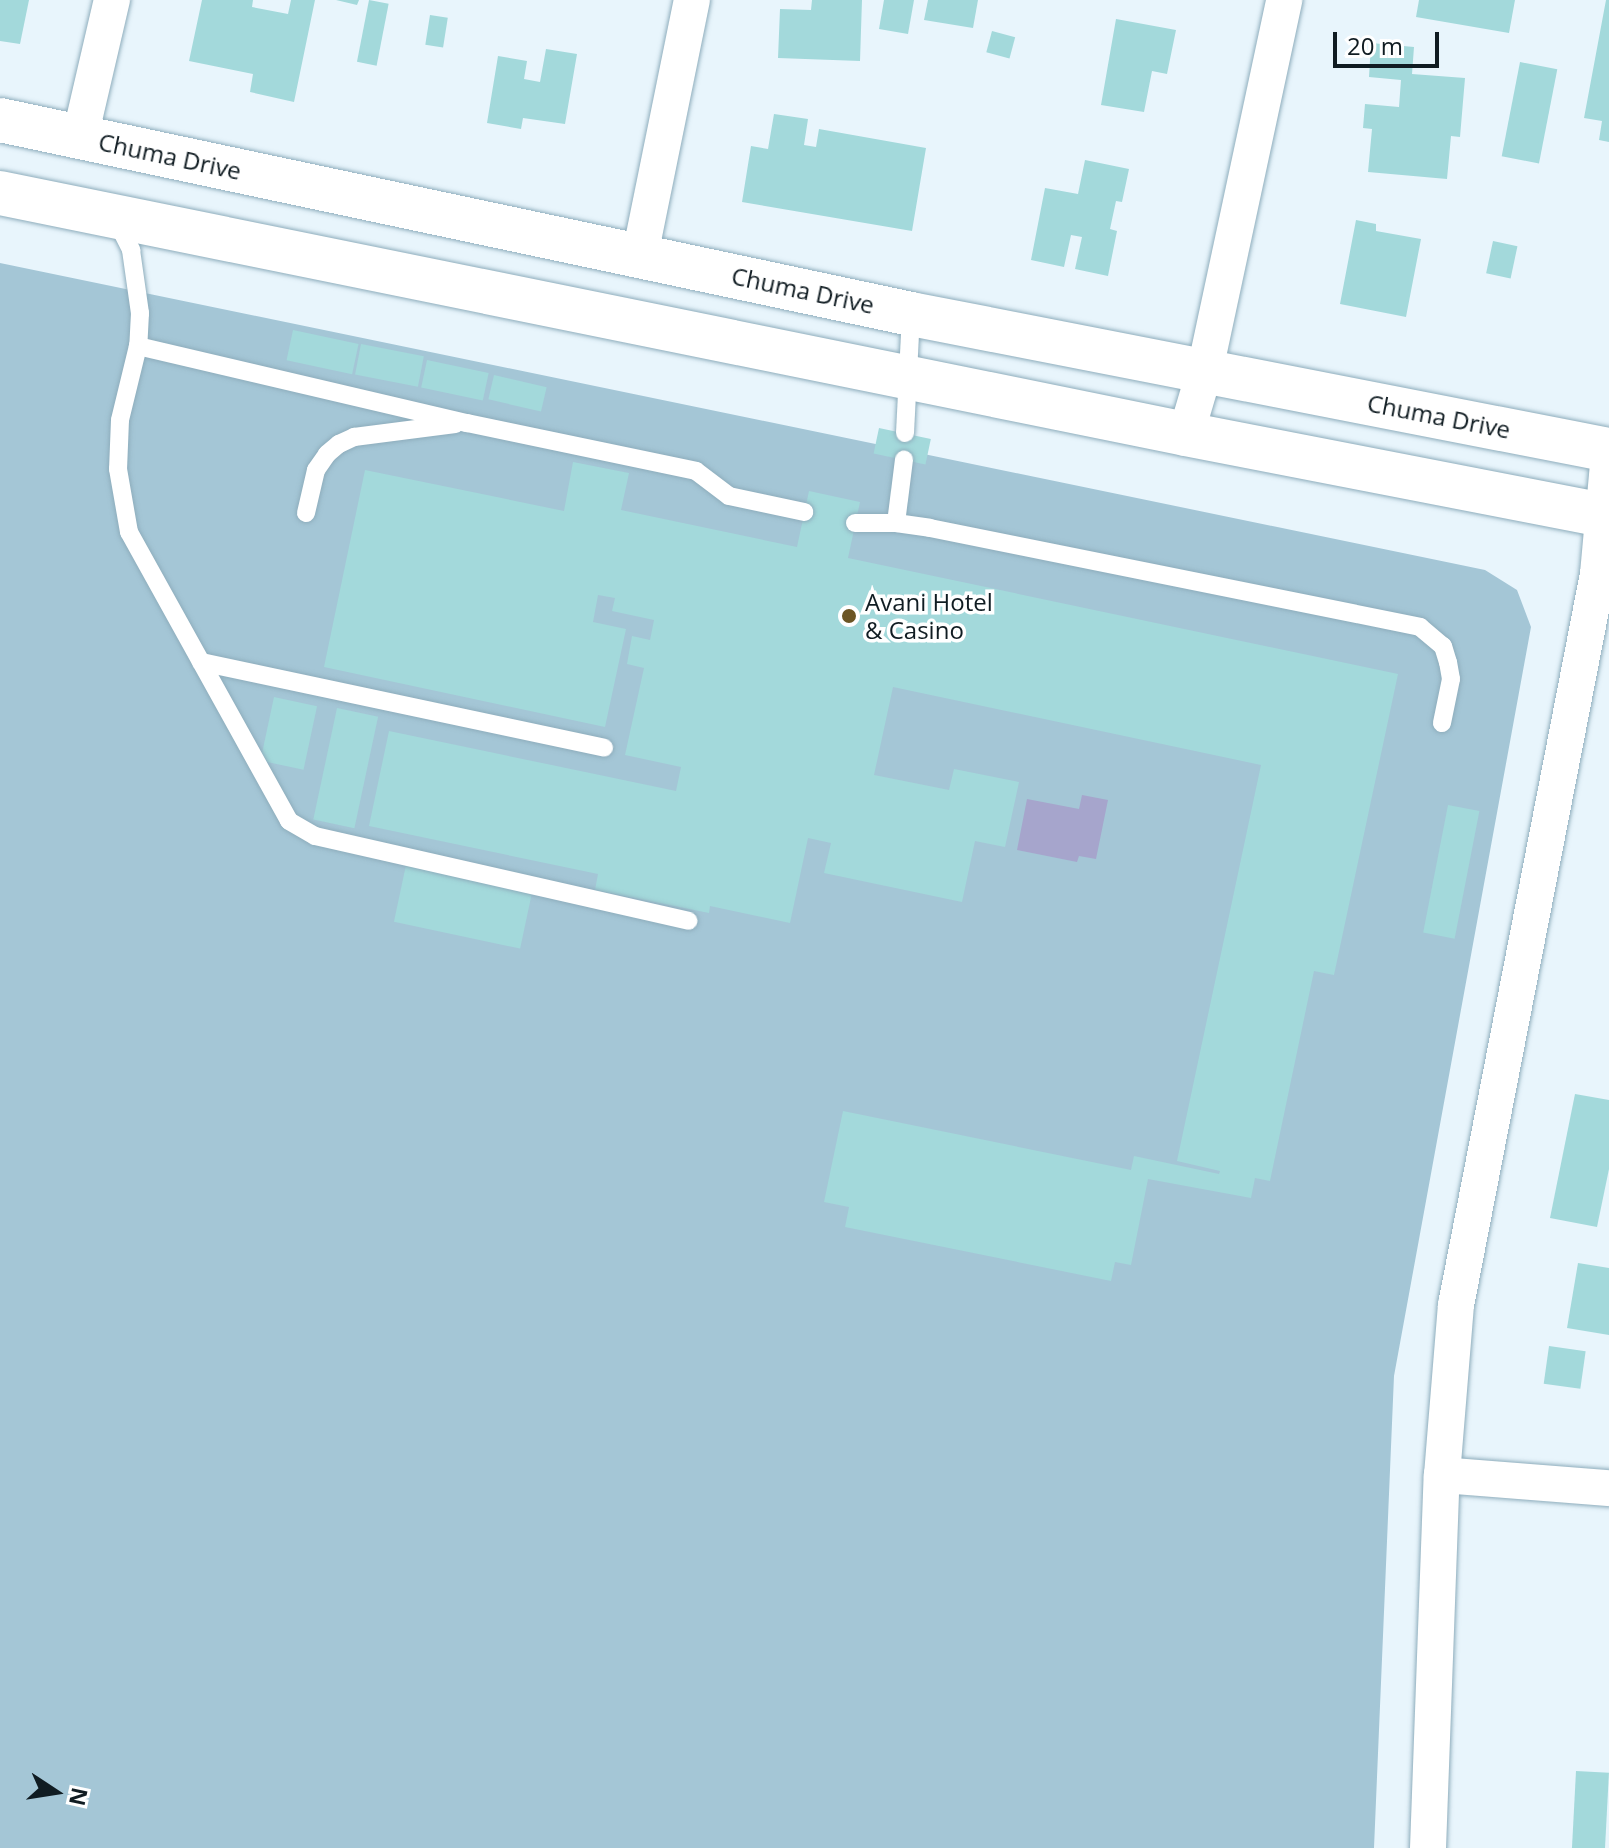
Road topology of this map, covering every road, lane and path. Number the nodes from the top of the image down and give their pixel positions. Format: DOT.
graph roads {
  1 [pos="112,0"];
  2 [pos="692,0"];
  3 [pos="1284,0"];
  4 [pos="0,120"];
  5 [pos="80,137"];
  6 [pos="0,193"];
  7 [pos="115,217"];
  8 [pos="640,255"];
  9 [pos="911,314"];
  10 [pos="138,346"];
  11 [pos="1205,370"];
  12 [pos="910,378"];
  13 [pos="467,423"];
  14 [pos="905,433"];
  15 [pos="1186,434"];
  16 [pos="1609,451"];
  17 [pos="904,460"];
  18 [pos="804,512"];
  19 [pos="306,513"];
  20 [pos="1607,516"];
  21 [pos="855,523"];
  22 [pos="896,523"];
  23 [pos="201,662"];
  24 [pos="1442,723"];
  25 [pos="604,748"];
  26 [pos="688,921"];
  27 [pos="1442,1475"];
  28 [pos="1609,1488"];
  29 [pos="1428,1848"];
  1 -- 5 [label="street"];
  2 -- 8 [label="street"];
  3 -- 11 [label="street"];
  4 -- 5 [label="main road, Chuma Drive"];
  5 -- 8 [label="main road, Chuma Drive"];
  6 -- 7 [label="main road"];
  7 -- 10 [label="lane"];
  7 -- 12 [label="main road"];
  8 -- 9 [label="main road, Chuma Drive"];
  9 -- 11 [label="main road, Chuma Drive"];
  9 -- 12 [label="lane"];
  10 -- 13 [label="lane"];
  10 -- 23 [label="lane"];
  11 -- 15 [label="street"];
  11 -- 16 [label="main road, Chuma Drive"];
  12 -- 14 [label="lane"];
  12 -- 15 [label="main road"];
  13 -- 18 [label="lane"];
  13 -- 19 [label="lane"];
  15 -- 20 [label="main road"];
  16 -- 20 [label="street"];
  17 -- 22 [label="lane"];
  20 -- 27 [label="street"];
  21 -- 22 [label="lane"];
  22 -- 24 [label="lane"];
  23 -- 25 [label="lane"];
  23 -- 26 [label="lane"];
  27 -- 28 [label="street"];
  27 -- 29 [label="street"];
}
